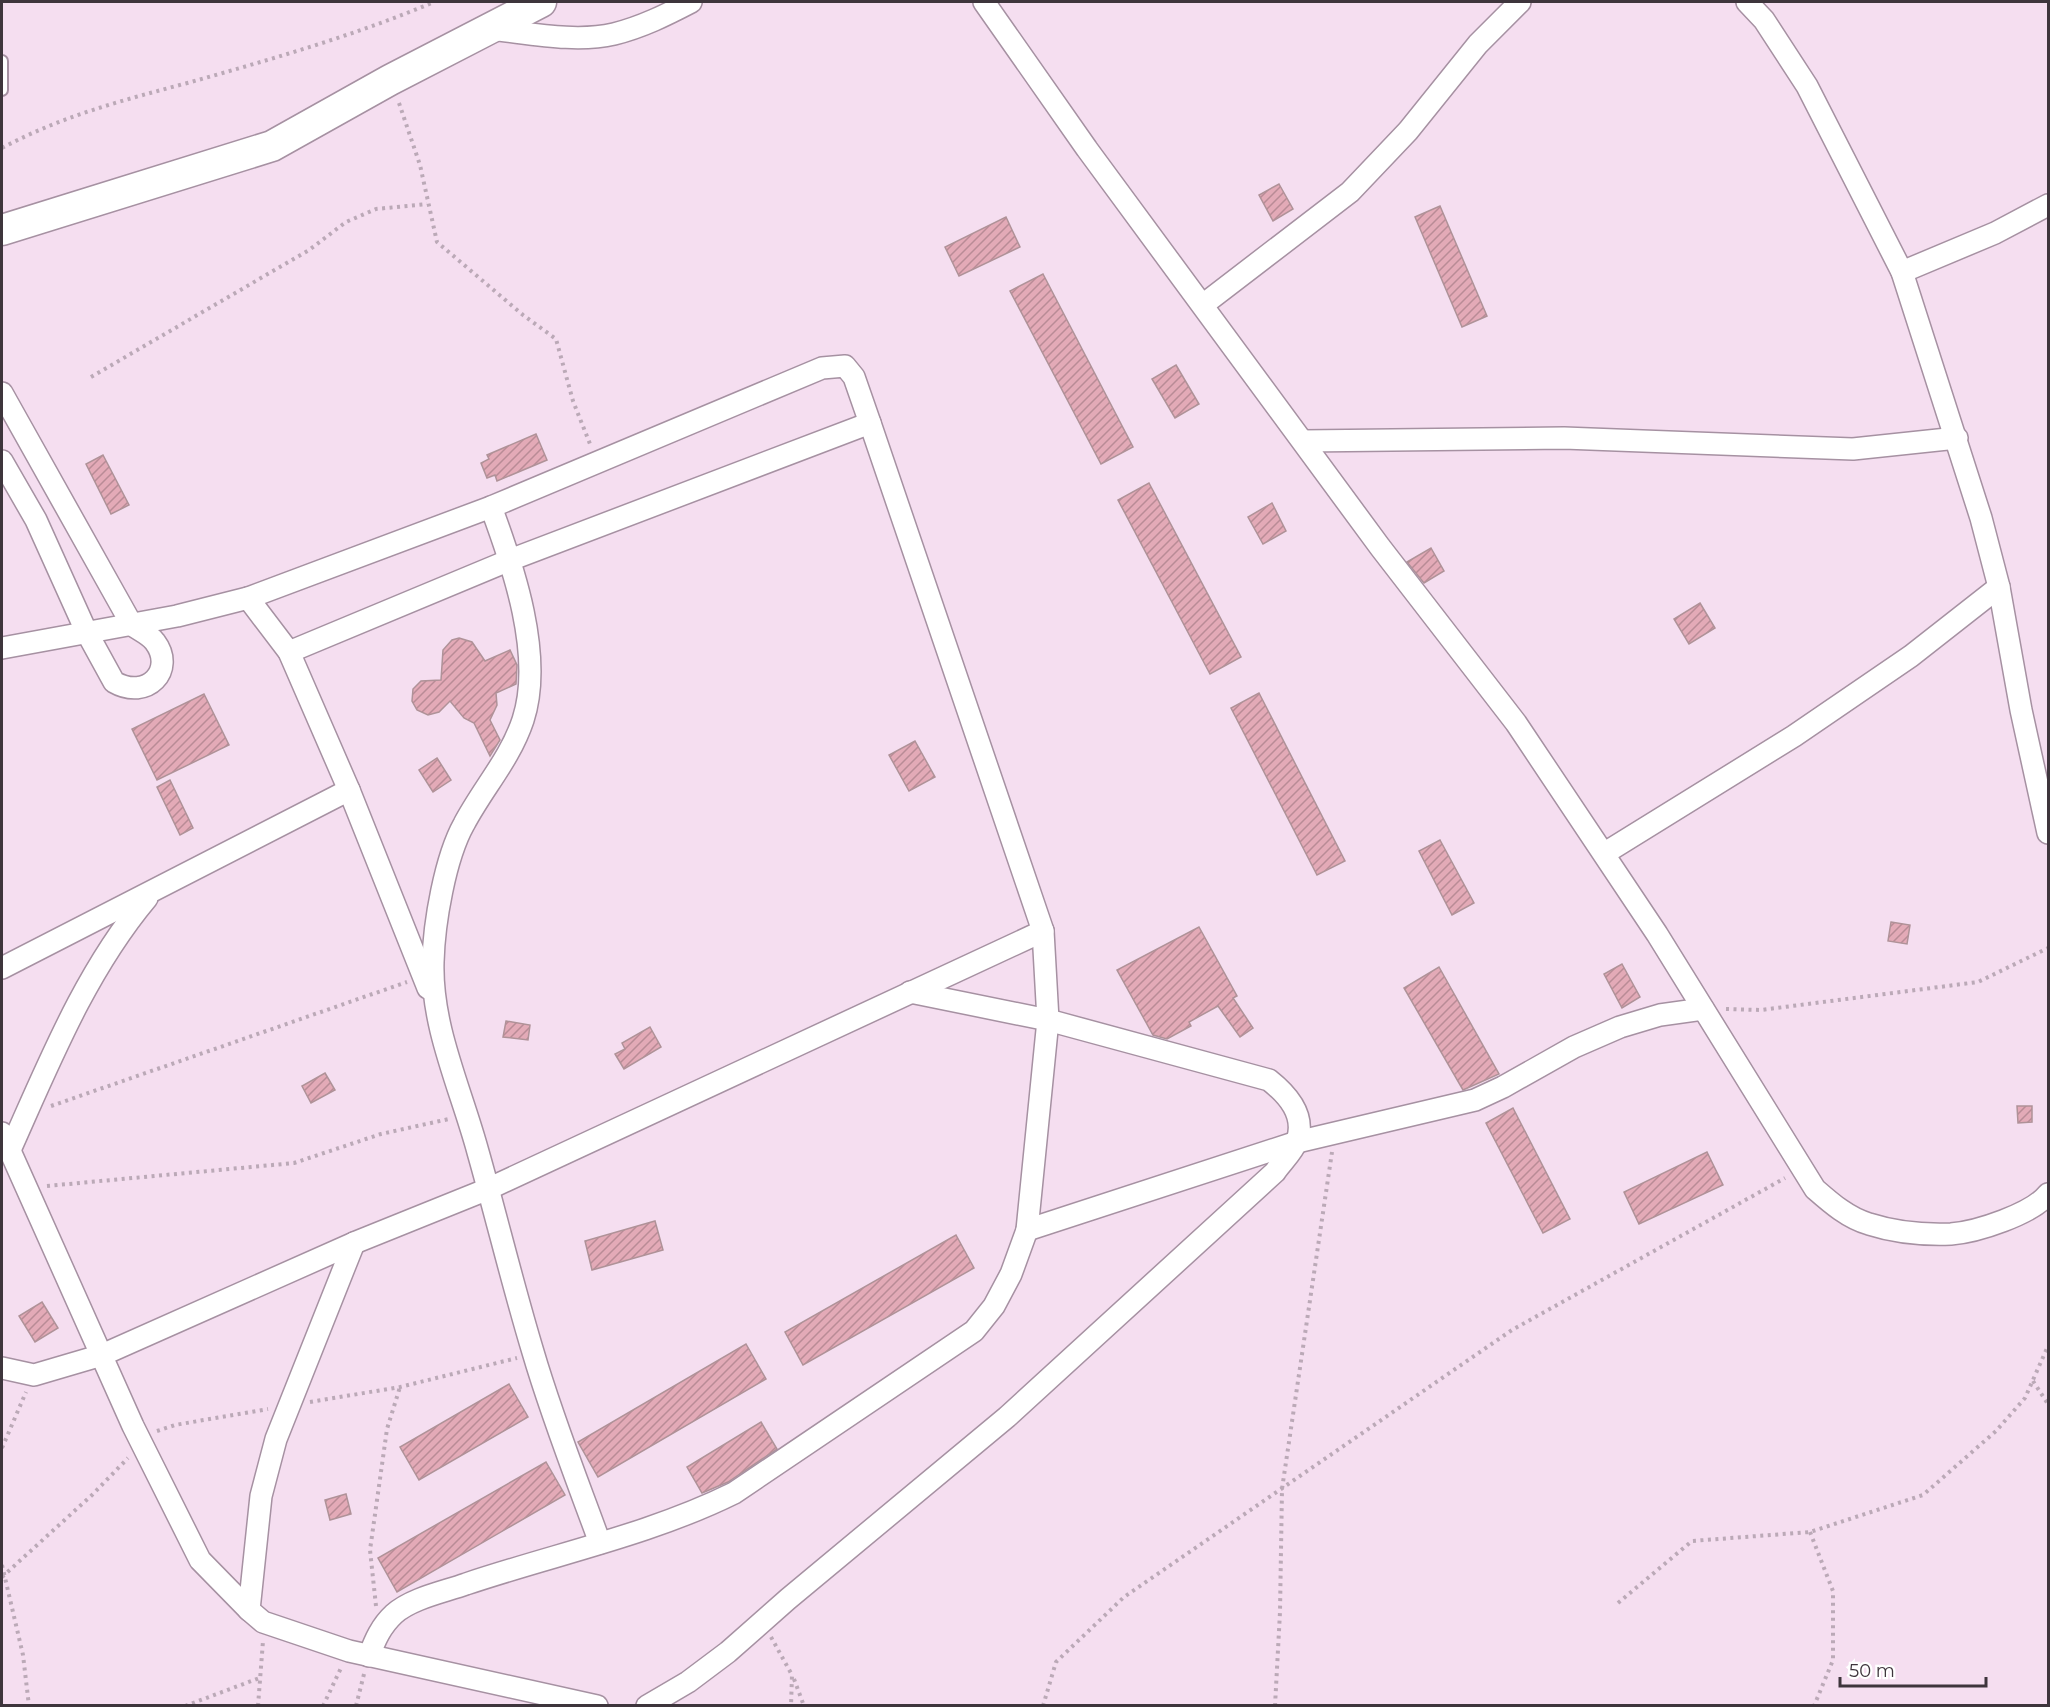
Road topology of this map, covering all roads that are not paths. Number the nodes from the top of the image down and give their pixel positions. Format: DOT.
graph roads {
  1 [pos="541,2"];
  2 [pos="691,2"];
  3 [pos="984,2"];
  4 [pos="1520,2"];
  5 [pos="1747,2"];
  6 [pos="490,30"];
  7 [pos="2,61"];
  8 [pos="2,90"];
  9 [pos="2049,205"];
  10 [pos="2,230"];
  11 [pos="1902,272"];
  12 [pos="1204,304"];
  13 [pos="2,393"];
  14 [pos="870,423"];
  15 [pos="1957,438"];
  16 [pos="1303,441"];
  17 [pos="2,461"];
  18 [pos="491,507"];
  19 [pos="510,560"];
  20 [pos="1999,587"];
  21 [pos="248,598"];
  22 [pos="132,625"];
  23 [pos="86,631"];
  24 [pos="2,648"];
  25 [pos="289,652"];
  26 [pos="349,790"];
  27 [pos="2049,833"];
  28 [pos="1605,853"];
  29 [pos="153,891"];
  30 [pos="1043,931"];
  31 [pos="2,968"];
  32 [pos="910,992"];
  33 [pos="434,1008"];
  34 [pos="1703,1009"];
  35 [pos="1048,1020"];
  36 [pos="6,1142"];
  37 [pos="1297,1142"];
  38 [pos="488,1189"];
  39 [pos="2049,1194"];
  40 [pos="1027,1230"];
  41 [pos="354,1243"];
  42 [pos="102,1355"];
  43 [pos="2,1368"];
  44 [pos="34,1375"];
  45 [pos="2,1385"];
  46 [pos="600,1543"];
  47 [pos="256,1616"];
  48 [pos="359,1654"];
  49 [pos="597,1706"];
  50 [pos="647,1706"];
  1 -- 6 [label="main road"];
  2 -- 6 [label="street"];
  3 -- 12 [label="street"];
  4 -- 12 [label="street"];
  5 -- 11 [label="street"];
  6 -- 10 [label="main road"];
  7 -- 8 [label="lane"];
  9 -- 11 [label="street"];
  11 -- 15 [label="street"];
  12 -- 16 [label="street"];
  13 -- 22 [label="street"];
  14 -- 18 [label="street"];
  14 -- 19 [label="street"];
  14 -- 30 [label="street"];
  15 -- 16 [label="street"];
  15 -- 20 [label="street"];
  16 -- 28 [label="street"];
  17 -- 23 [label="street"];
  18 -- 19 [label="street"];
  18 -- 21 [label="street"];
  19 -- 25 [label="street"];
  19 -- 33 [label="street"];
  20 -- 27 [label="street"];
  20 -- 28 [label="street"];
  21 -- 22 [label="street"];
  21 -- 25 [label="street"];
  22 -- 23 [label="street"];
  22 -- 23 [label="street"];
  23 -- 24 [label="street"];
  25 -- 26 [label="street"];
  26 -- 29 [label="street"];
  26 -- 33 [label="street"];
  28 -- 34 [label="street"];
  29 -- 31 [label="street"];
  29 -- 36 [label="street"];
  30 -- 32 [label="street"];
  30 -- 35 [label="street"];
  32 -- 35 [label="street"];
  32 -- 38 [label="street"];
  33 -- 38 [label="street"];
  34 -- 37 [label="street"];
  34 -- 39 [label="street"];
  35 -- 37 [label="street"];
  35 -- 40 [label="street"];
  36 -- 42 [label="street"];
  37 -- 40 [label="street"];
  37 -- 50 [label="street"];
  38 -- 41 [label="street"];
  38 -- 46 [label="street"];
  40 -- 46 [label="street"];
  41 -- 42 [label="street"];
  41 -- 47 [label="street"];
  42 -- 44 [label="street"];
  42 -- 47 [label="street"];
  43 -- 44 [label="street"];
  44 -- 45 [label="street"];
  46 -- 48 [label="street"];
  47 -- 48 [label="street"];
  48 -- 49 [label="street"];
}
